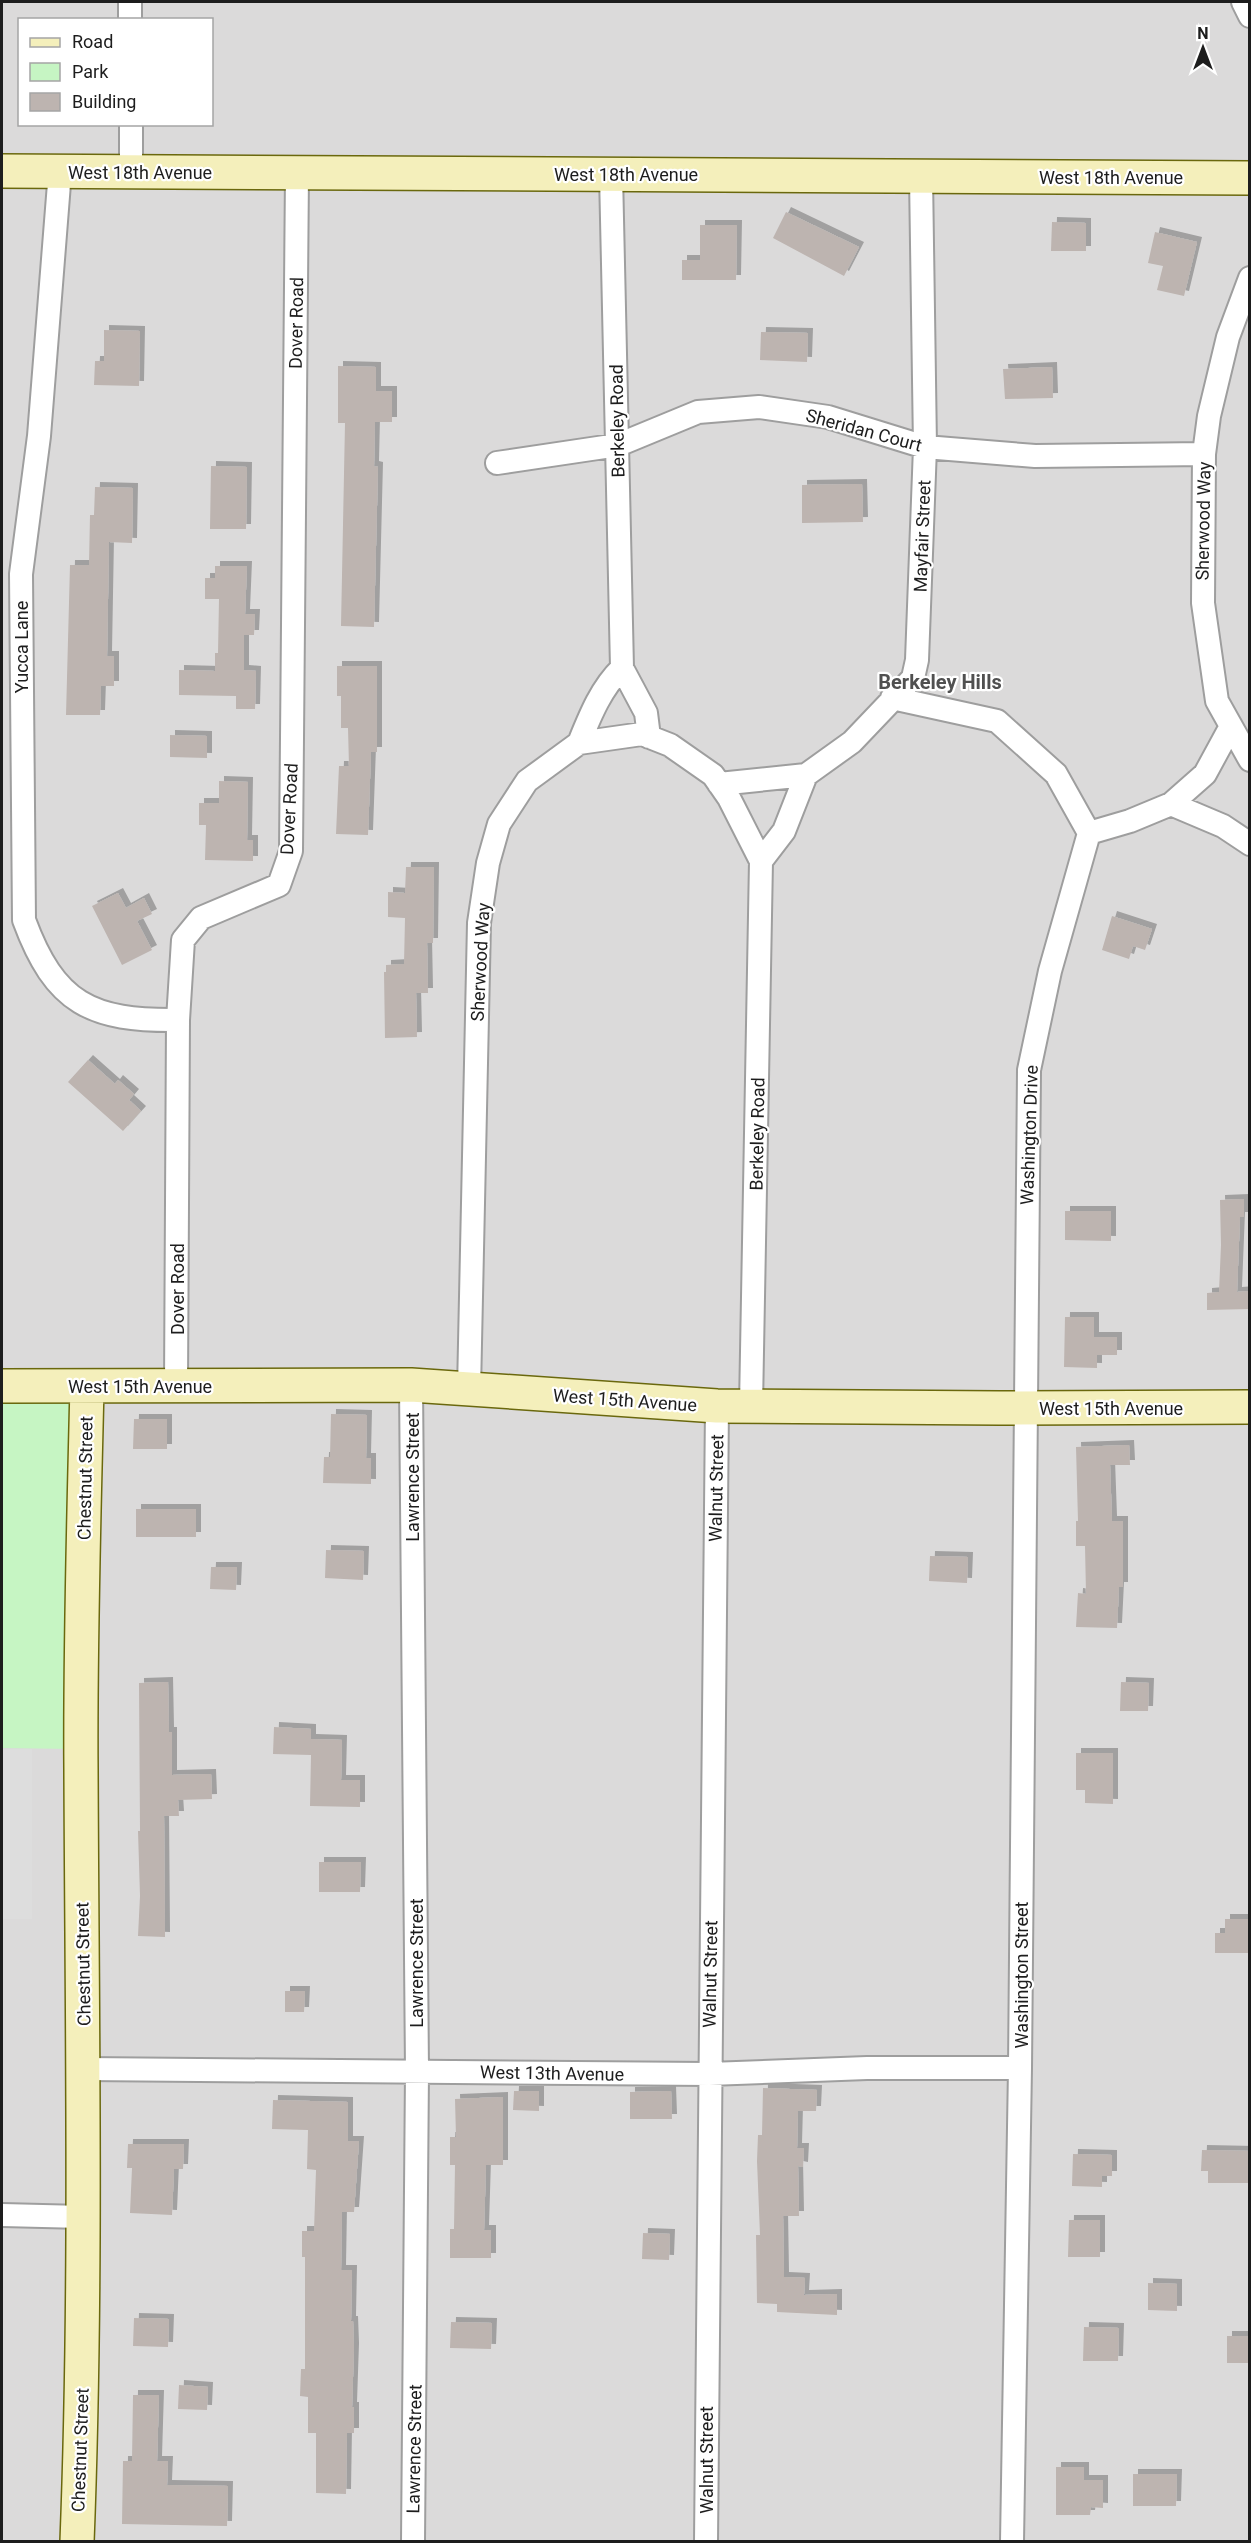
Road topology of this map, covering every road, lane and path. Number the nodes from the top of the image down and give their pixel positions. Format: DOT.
graph roads {
  1 [pos="130,2"];
  2 [pos="1243,2"];
  3 [pos="1250,16"];
  4 [pos="130,18"];
  5 [pos="131,126"];
  6 [pos="2,171"];
  7 [pos="60,171"];
  8 [pos="131,172"];
  9 [pos="297,173"];
  10 [pos="611,174"];
  11 [pos="921,176"];
  12 [pos="1250,178"];
  13 [pos="1250,278"];
  14 [pos="618,446"];
  15 [pos="925,447"];
  16 [pos="1204,454"];
  17 [pos="497,463"];
  18 [pos="622,668"];
  19 [pos="892,698"];
  20 [pos="1230,728"];
  21 [pos="649,737"];
  22 [pos="579,742"];
  23 [pos="1250,760"];
  24 [pos="806,775"];
  25 [pos="719,784"];
  26 [pos="1172,804"];
  27 [pos="1089,833"];
  28 [pos="1250,844"];
  29 [pos="761,861"];
  30 [pos="178,1020"];
  31 [pos="411,1385"];
  32 [pos="2,1386"];
  33 [pos="87,1386"];
  34 [pos="176,1386"];
  35 [pos="469,1390"];
  36 [pos="717,1406"];
  37 [pos="751,1406"];
  38 [pos="1250,1407"];
  39 [pos="1024,1408"];
  40 [pos="1020,2068"];
  41 [pos="84,2070"];
  42 [pos="417,2071"];
  43 [pos="709,2074"];
  44 [pos="2,2215"];
  45 [pos="83,2217"];
  46 [pos="77,2541"];
  47 [pos="413,2541"];
  48 [pos="706,2541"];
  49 [pos="1012,2541"];
  1 -- 4 [label="street"];
  2 -- 3 [label="street"];
  5 -- 8 [label="street"];
  6 -- 7 [label="street, West 18th Avenue"];
  7 -- 8 [label="street, West 18th Avenue"];
  7 -- 30 [label="street, Yucca Lane"];
  8 -- 9 [label="street, West 18th Avenue"];
  9 -- 10 [label="street, West 18th Avenue"];
  9 -- 30 [label="street, Dover Road"];
  10 -- 11 [label="street, West 18th Avenue"];
  10 -- 14 [label="street, Berkeley Road"];
  11 -- 12 [label="street, West 18th Avenue"];
  11 -- 15 [label="street, Mayfair Street"];
  13 -- 16 [label="street, Sherwood Way"];
  14 -- 15 [label="street, Sheridan Court"];
  14 -- 17 [label="street, Sheridan Court"];
  14 -- 18 [label="street, Berkeley Road"];
  15 -- 16 [label="street, Sheridan Court"];
  15 -- 19 [label="street, Mayfair Street"];
  16 -- 20 [label="street, Sherwood Way"];
  18 -- 21 [label="street, Berkeley Road"];
  18 -- 22 [label="street"];
  19 -- 24 [label="street, Mayfair Street"];
  19 -- 27 [label="street"];
  20 -- 23 [label="street, Sherwood Way"];
  20 -- 26 [label="street"];
  21 -- 22 [label="street, Sherwood Way"];
  21 -- 25 [label="street, Sherwood Way"];
  22 -- 35 [label="street, Sherwood Way"];
  24 -- 25 [label="street"];
  24 -- 29 [label="street"];
  25 -- 29 [label="street, Sherwood Way"];
  26 -- 27 [label="street"];
  26 -- 28 [label="street"];
  27 -- 39 [label="street, Washington Drive"];
  29 -- 37 [label="street, Berkeley Road"];
  30 -- 34 [label="street, Dover Road"];
  31 -- 34 [label="street, West 15th Avenue"];
  31 -- 35 [label="street, West 15th Avenue"];
  31 -- 42 [label="street, Lawrence Street"];
  32 -- 33 [label="street, West 15th Avenue"];
  33 -- 34 [label="street, West 15th Avenue"];
  33 -- 41 [label="street, Chestnut Street"];
  35 -- 36 [label="street, West 15th Avenue"];
  36 -- 37 [label="street, West 15th Avenue"];
  36 -- 43 [label="street, Walnut Street"];
  37 -- 39 [label="street, West 15th Avenue"];
  38 -- 39 [label="street, West 15th Avenue"];
  39 -- 40 [label="street, Washington Street"];
  40 -- 43 [label="street, West 13th Avenue"];
  40 -- 49 [label="street, Washington Street"];
  41 -- 42 [label="street, West 13th Avenue"];
  41 -- 45 [label="street, Chestnut Street"];
  42 -- 43 [label="street, West 13th Avenue"];
  42 -- 47 [label="street, Lawrence Street"];
  43 -- 48 [label="street, Walnut Street"];
  44 -- 45 [label="street"];
  45 -- 46 [label="street, Chestnut Street"];
}
